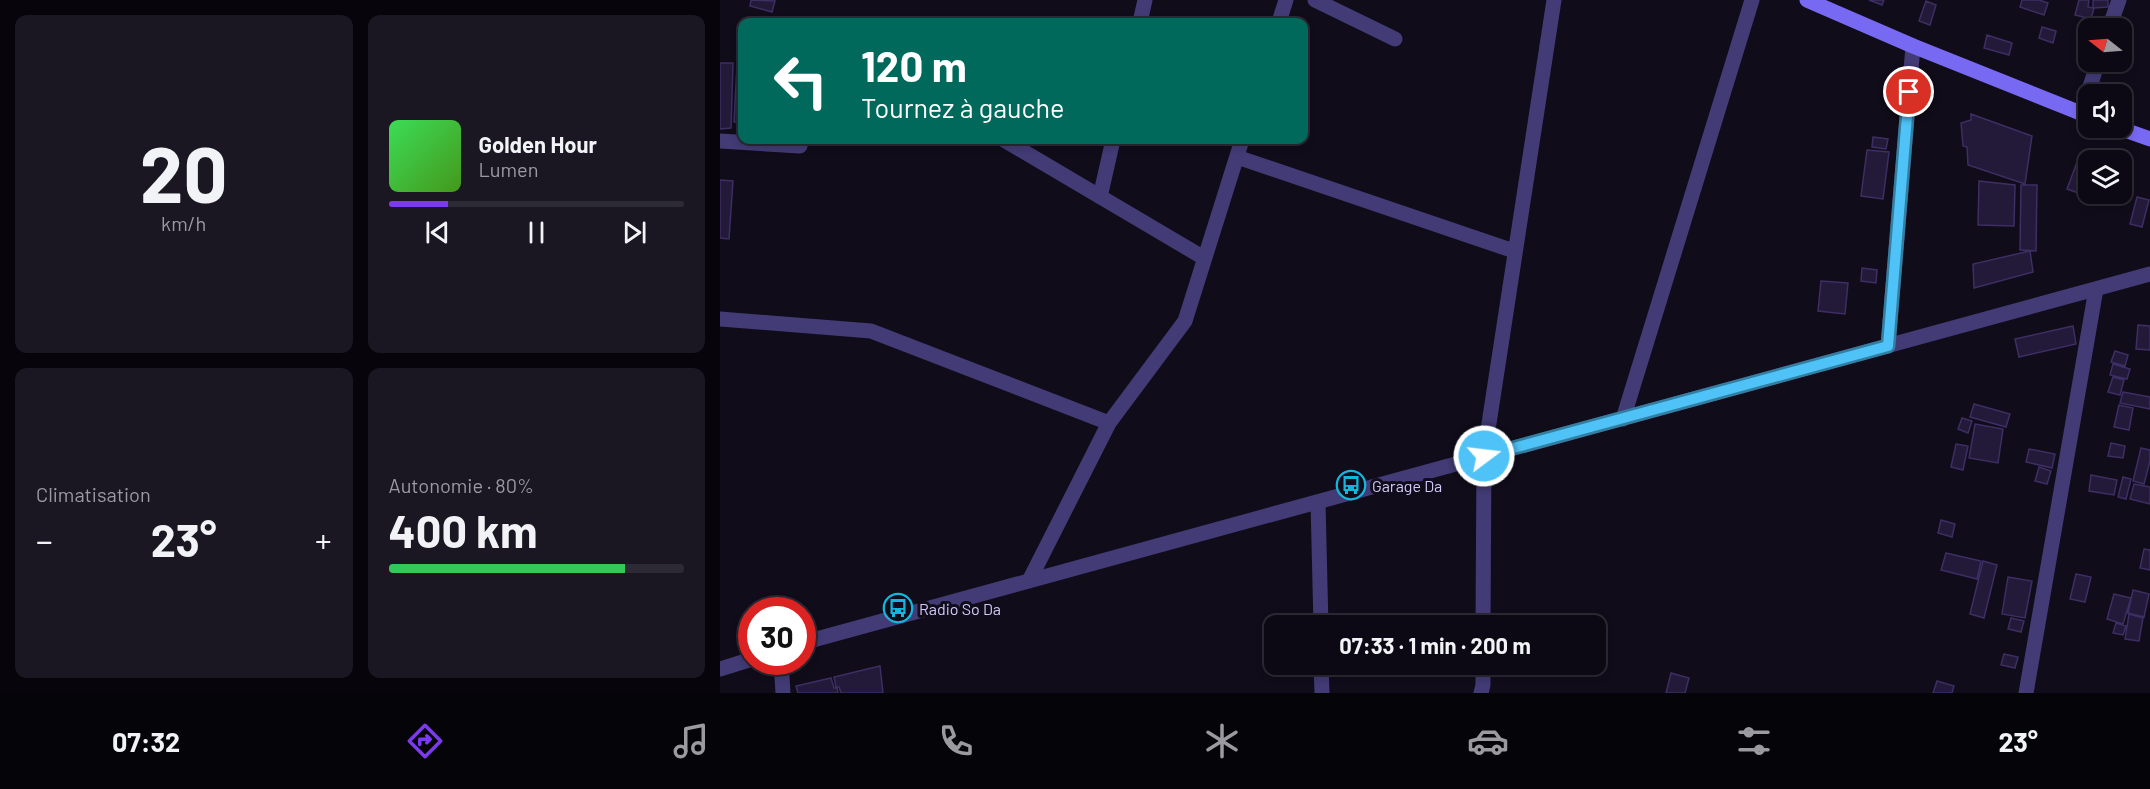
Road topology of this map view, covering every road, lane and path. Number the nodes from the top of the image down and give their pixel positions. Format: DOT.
graph roads {
  1 [pos="1145,0"];
  2 [pos="1286,0"];
  3 [pos="1315,0"];
  4 [pos="1554,0"];
  5 [pos="1752,0"];
  6 [pos="1807,0"];
  7 [pos="2119,0"];
  8 [pos="1141,18"];
  9 [pos="1280,18"];
  10 [pos="2113,18"];
  11 [pos="1395,39"];
  12 [pos="1913,46"];
  13 [pos="2078,113"];
  14 [pos="2132,133"];
  15 [pos="2150,139"];
  16 [pos="720,141"];
  17 [pos="738,142"];
  18 [pos="768,144"];
  19 [pos="1012,144"];
  20 [pos="1112,144"];
  21 [pos="1241,144"];
  22 [pos="800,146"];
  23 [pos="1237,157"];
  24 [pos="1100,197"];
  25 [pos="1514,251"];
  26 [pos="1204,258"];
  27 [pos="2150,274"];
  28 [pos="2096,289"];
  29 [pos="720,319"];
  30 [pos="1888,346"];
  31 [pos="1623,419"];
  32 [pos="1109,423"];
  33 [pos="1484,456"];
  34 [pos="1318,502"];
  35 [pos="1029,581"];
  36 [pos="1321,615"];
  37 [pos="1483,615"];
  38 [pos="816,639"];
  39 [pos="738,663"];
  40 [pos="720,669"];
  41 [pos="782,675"];
  42 [pos="1321,675"];
  43 [pos="1483,675"];
  44 [pos="783,693"];
  45 [pos="1322,693"];
  46 [pos="1480,693"];
  47 [pos="2026,693"];
  1 -- 8 [label="street"];
  2 -- 9 [label="street"];
  3 -- 11 [label="street"];
  4 -- 25 [label="street"];
  5 -- 31 [label="street"];
  6 -- 12 [label="street"];
  7 -- 10 [label="street"];
  12 -- 13 [label="street"];
  12 -- 30 [label="street"];
  14 -- 15 [label="street"];
  16 -- 17 [label="street"];
  18 -- 22 [label="street"];
  19 -- 24 [label="street"];
  20 -- 24 [label="street"];
  21 -- 23 [label="street"];
  23 -- 25 [label="street"];
  23 -- 26 [label="street"];
  24 -- 26 [label="street"];
  25 -- 33 [label="street"];
  26 -- 32 [label="street"];
  27 -- 28 [label="street"];
  28 -- 30 [label="street"];
  28 -- 47 [label="street"];
  29 -- 32 [label="street"];
  30 -- 31 [label="street"];
  31 -- 33 [label="street"];
  32 -- 35 [label="street"];
  33 -- 34 [label="street"];
  33 -- 37 [label="street"];
  34 -- 35 [label="street"];
  34 -- 36 [label="street"];
  35 -- 38 [label="street"];
  39 -- 40 [label="street"];
  41 -- 44 [label="street"];
  42 -- 45 [label="street"];
  43 -- 46 [label="street"];
}
